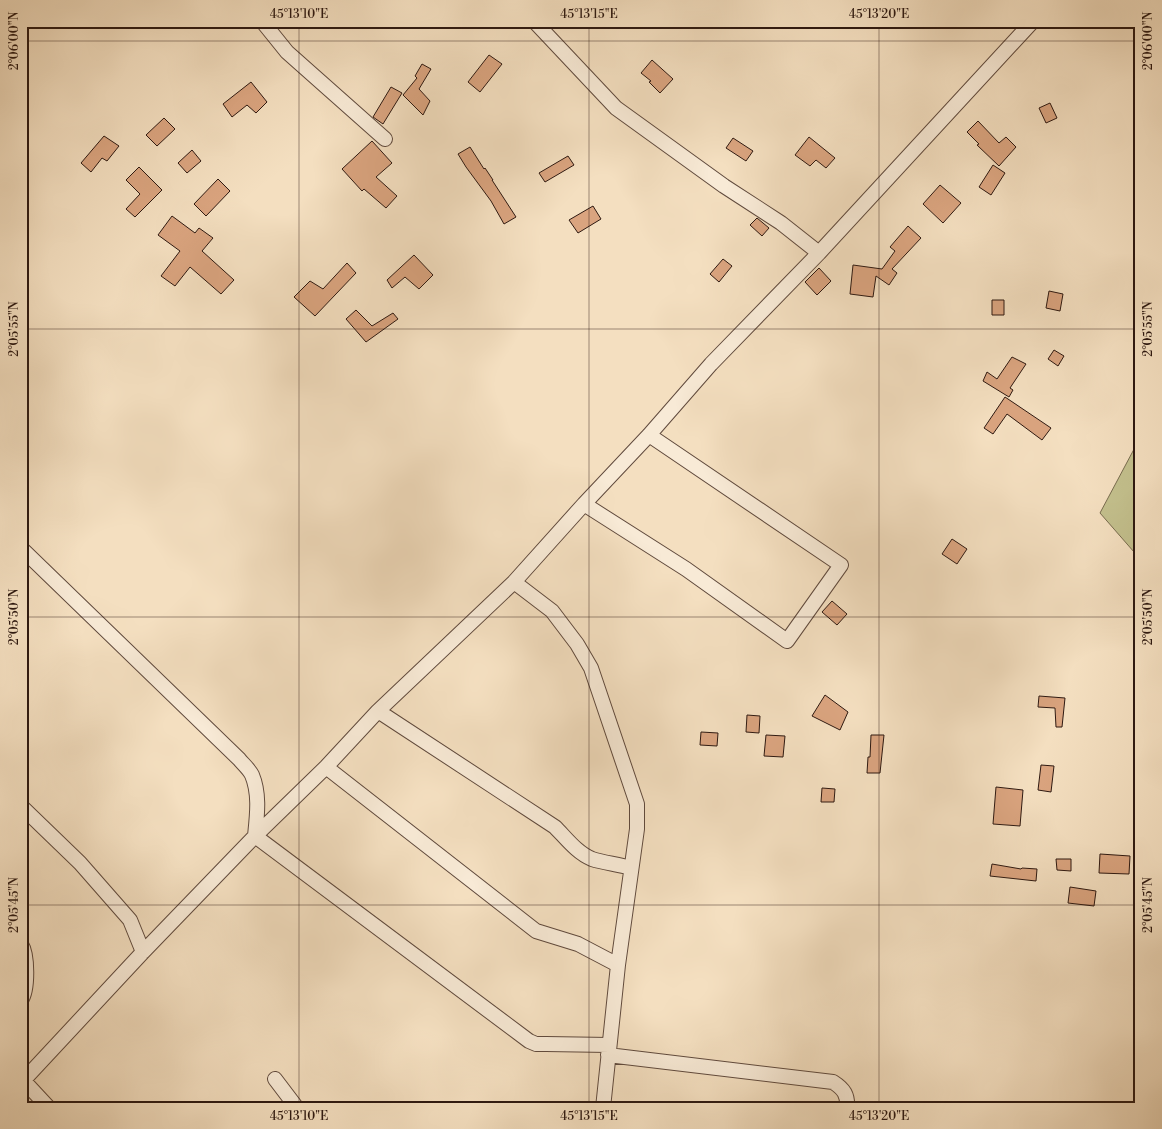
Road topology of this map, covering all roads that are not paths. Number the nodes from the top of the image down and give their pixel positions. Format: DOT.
graph roads {
  1 [pos="262,21"];
  2 [pos="534,21"];
  3 [pos="1033,21"];
  4 [pos="385,139"];
  5 [pos="819,253"];
  6 [pos="649,435"];
  7 [pos="584,504"];
  8 [pos="21,548"];
  9 [pos="514,582"];
  10 [pos="378,710"];
  11 [pos="326,767"];
  12 [pos="21,806"];
  13 [pos="255,836"];
  14 [pos="631,868"];
  15 [pos="21,944"];
  16 [pos="143,952"];
  17 [pos="618,965"];
  18 [pos="21,1000"];
  19 [pos="609,1050"];
  20 [pos="275,1079"];
  21 [pos="22,1081"];
  22 [pos="49,1108"];
  23 [pos="298,1108"];
  24 [pos="603,1108"];
  25 [pos="847,1108"];
  1 -- 4 [label="street"];
  2 -- 5 [label="street"];
  3 -- 5 [label="street"];
  5 -- 6 [label="street"];
  6 -- 7 [label="street"];
  6 -- 7 [label="street"];
  7 -- 9 [label="street"];
  8 -- 13 [label="street"];
  9 -- 10 [label="street"];
  9 -- 14 [label="street"];
  10 -- 11 [label="street"];
  10 -- 14 [label="street"];
  11 -- 13 [label="street"];
  11 -- 17 [label="street"];
  12 -- 16 [label="street"];
  13 -- 16 [label="street"];
  13 -- 19 [label="street"];
  14 -- 17 [label="street"];
  15 -- 18 [label="street"];
  16 -- 21 [label="street"];
  17 -- 19 [label="street"];
  19 -- 24 [label="street"];
  19 -- 25 [label="street"];
  20 -- 23 [label="street"];
  21 -- 22 [label="street"];
}
